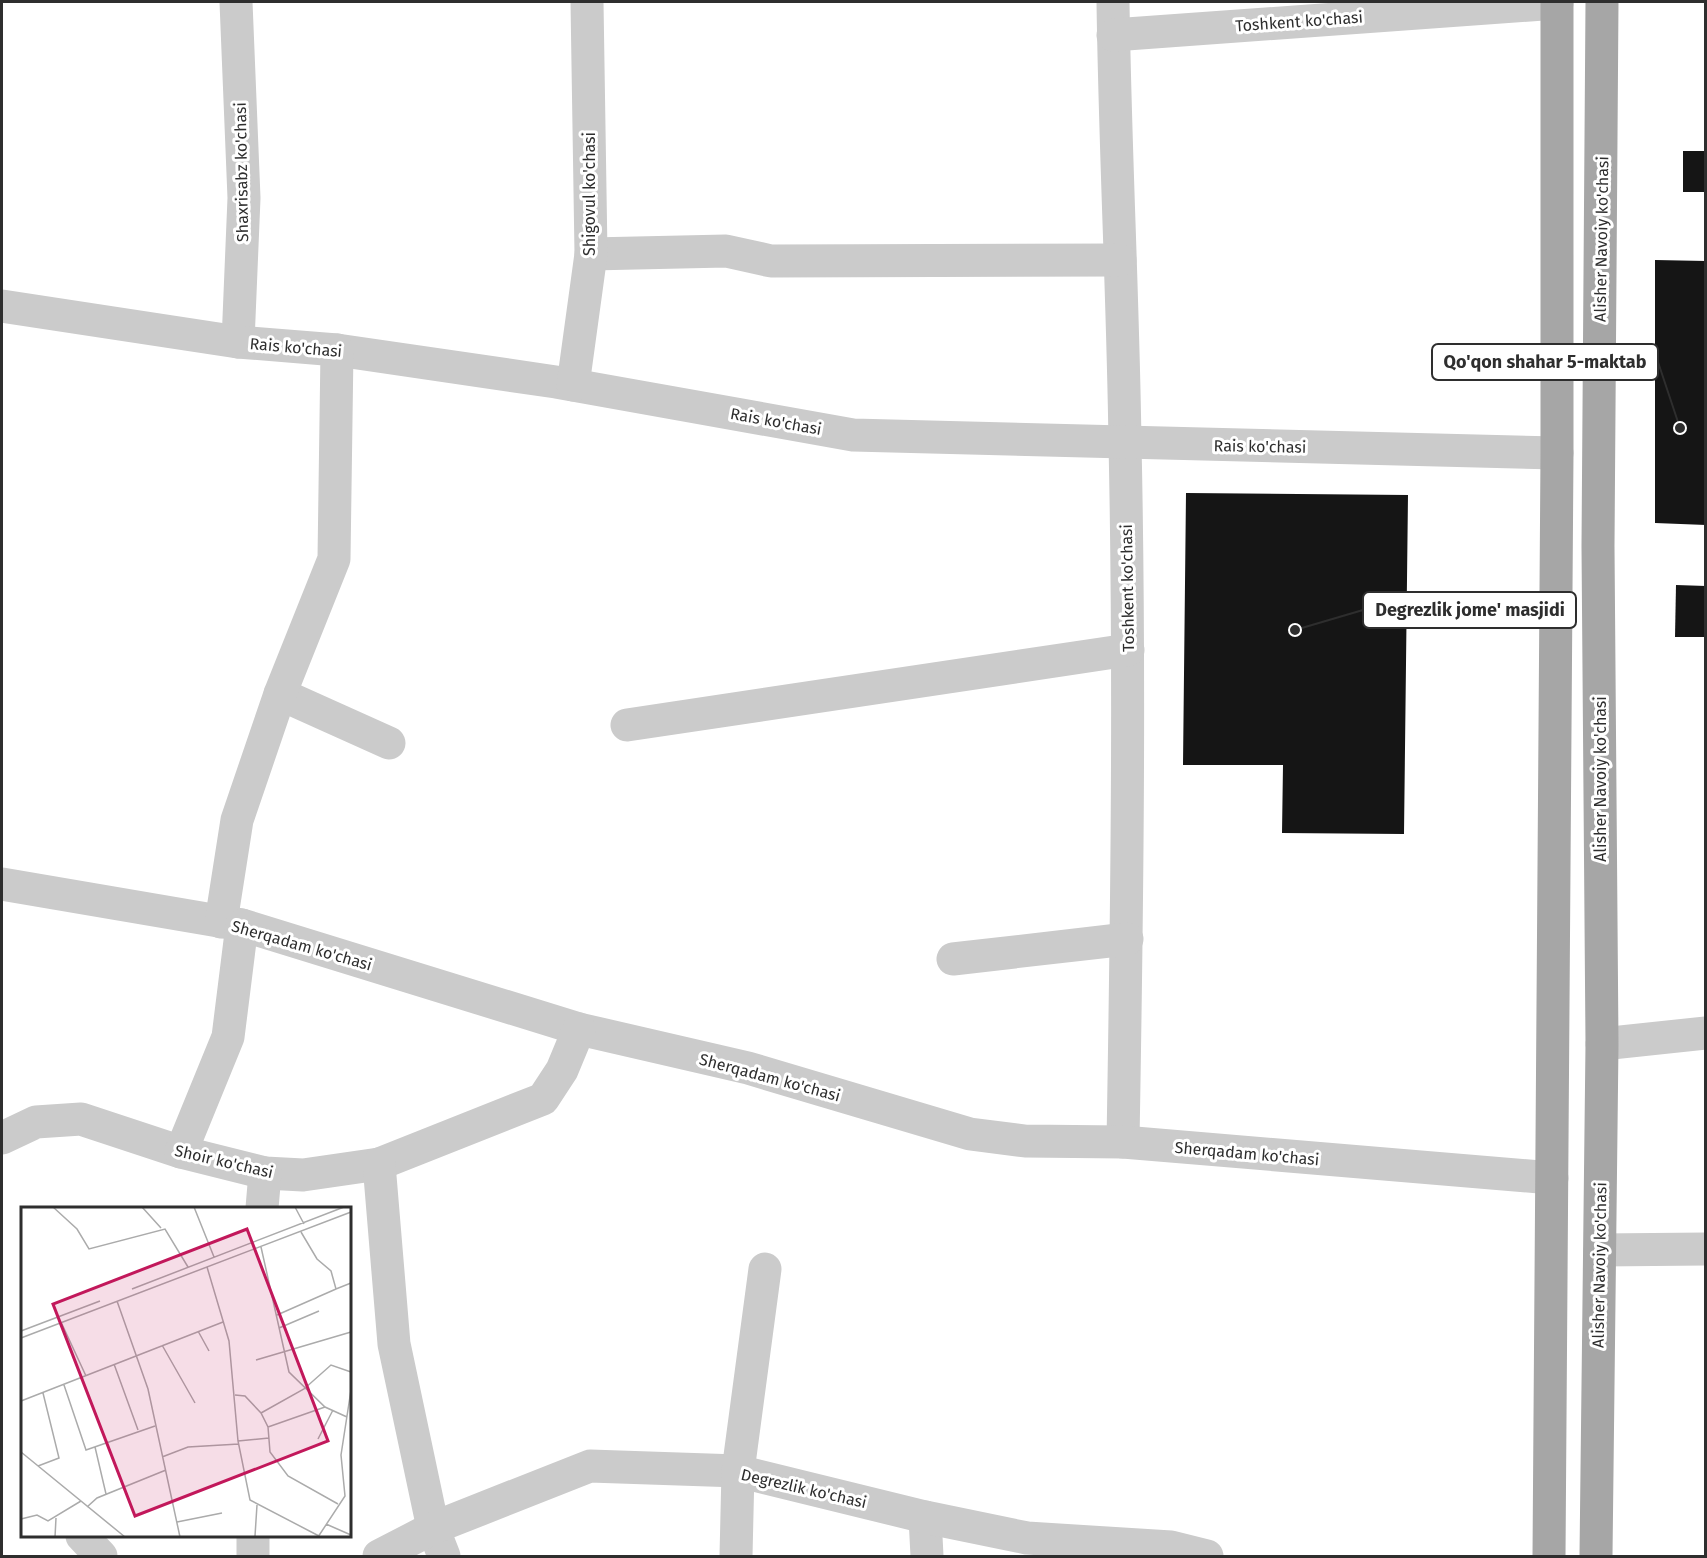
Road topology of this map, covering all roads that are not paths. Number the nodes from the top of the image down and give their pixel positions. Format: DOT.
graph roads {
  1 [pos="236,2"];
  2 [pos="587,2"];
  3 [pos="1113,2"];
  4 [pos="1557,2"];
  5 [pos="1602,2"];
  6 [pos="1113,35"];
  7 [pos="591,254"];
  8 [pos="1120,260"];
  9 [pos="2,306"];
  10 [pos="238,342"];
  11 [pos="337,350"];
  12 [pos="573,385"];
  13 [pos="1125,442"];
  14 [pos="1557,453"];
  15 [pos="1128,650"];
  16 [pos="280,694"];
  17 [pos="627,725"];
  18 [pos="389,743"];
  19 [pos="2,884"];
  20 [pos="232,924"];
  21 [pos="1127,939"];
  22 [pos="953,960"];
  23 [pos="579,1029"];
  24 [pos="1706,1033"];
  25 [pos="1602,1044"];
  26 [pos="2,1138"];
  27 [pos="1123,1142"];
  28 [pos="181,1152"];
  29 [pos="379,1164"];
  30 [pos="265,1173"];
  31 [pos="1552,1178"];
  32 [pos="262,1207"];
  33 [pos="1706,1249"];
  34 [pos="1600,1251"];
  35 [pos="765,1269"];
  36 [pos="738,1471"];
  37 [pos="925,1516"];
  38 [pos="83,1537"];
  39 [pos="253,1537"];
  40 [pos="438,1542"];
  41 [pos="1028,1547"];
  42 [pos="101,1557"];
  43 [pos="253,1557"];
  44 [pos="380,1557"];
  45 [pos="736,1557"];
  46 [pos="927,1557"];
  47 [pos="1207,1557"];
  48 [pos="1549,1557"];
  49 [pos="1596,1557"];
  1 -- 10 [label="street, Shaxrisabz ko'chasi"];
  2 -- 7 [label="street, Shigovul ko'chasi"];
  3 -- 6 [label="street, Toshkent ko'chasi"];
  4 -- 6 [label="street, Toshkent ko'chasi"];
  4 -- 14 [label="main road"];
  5 -- 25 [label="main road, Alisher Navoiy ko'chasi"];
  6 -- 8 [label="street, Toshkent ko'chasi"];
  7 -- 8 [label="street"];
  7 -- 12 [label="street, Shigovul ko'chasi"];
  8 -- 13 [label="street, Toshkent ko'chasi"];
  9 -- 10 [label="street, Rais ko'chasi"];
  10 -- 11 [label="street, Rais ko'chasi"];
  11 -- 12 [label="street, Rais ko'chasi"];
  11 -- 16 [label="street"];
  12 -- 13 [label="street, Rais ko'chasi"];
  13 -- 14 [label="street, Rais ko'chasi"];
  13 -- 15 [label="street, Toshkent ko'chasi"];
  14 -- 31 [label="main road"];
  15 -- 17 [label="street"];
  15 -- 21 [label="street, Toshkent ko'chasi"];
  16 -- 18 [label="street"];
  16 -- 20 [label="street"];
  19 -- 20 [label="street, Sherqadam ko'chasi"];
  20 -- 23 [label="street, Sherqadam ko'chasi"];
  20 -- 28 [label="street"];
  21 -- 22 [label="street"];
  21 -- 27 [label="street, Toshkent ko'chasi"];
  23 -- 27 [label="street, Sherqadam ko'chasi"];
  23 -- 29 [label="street, Shoir ko'chasi"];
  24 -- 25 [label="street"];
  25 -- 34 [label="main road, Alisher Navoiy ko'chasi"];
  26 -- 28 [label="street, Shoir ko'chasi"];
  27 -- 31 [label="street, Sherqadam ko'chasi"];
  28 -- 30 [label="street, Shoir ko'chasi"];
  29 -- 30 [label="street, Shoir ko'chasi"];
  29 -- 40 [label="street"];
  30 -- 32 [label="street"];
  31 -- 48 [label="main road"];
  33 -- 34 [label="street"];
  34 -- 49 [label="main road, Alisher Navoiy ko'chasi"];
  35 -- 36 [label="street"];
  36 -- 37 [label="street, Degrezlik ko'chasi"];
  36 -- 40 [label="street, Degrezlik ko'chasi"];
  36 -- 45 [label="street"];
  37 -- 41 [label="street, Degrezlik ko'chasi"];
  37 -- 46 [label="street"];
  38 -- 42 [label="street"];
  39 -- 43 [label="street"];
  40 -- 44 [label="street, Degrezlik ko'chasi"];
  41 -- 47 [label="street, Degrezlik ko'chasi"];
}
